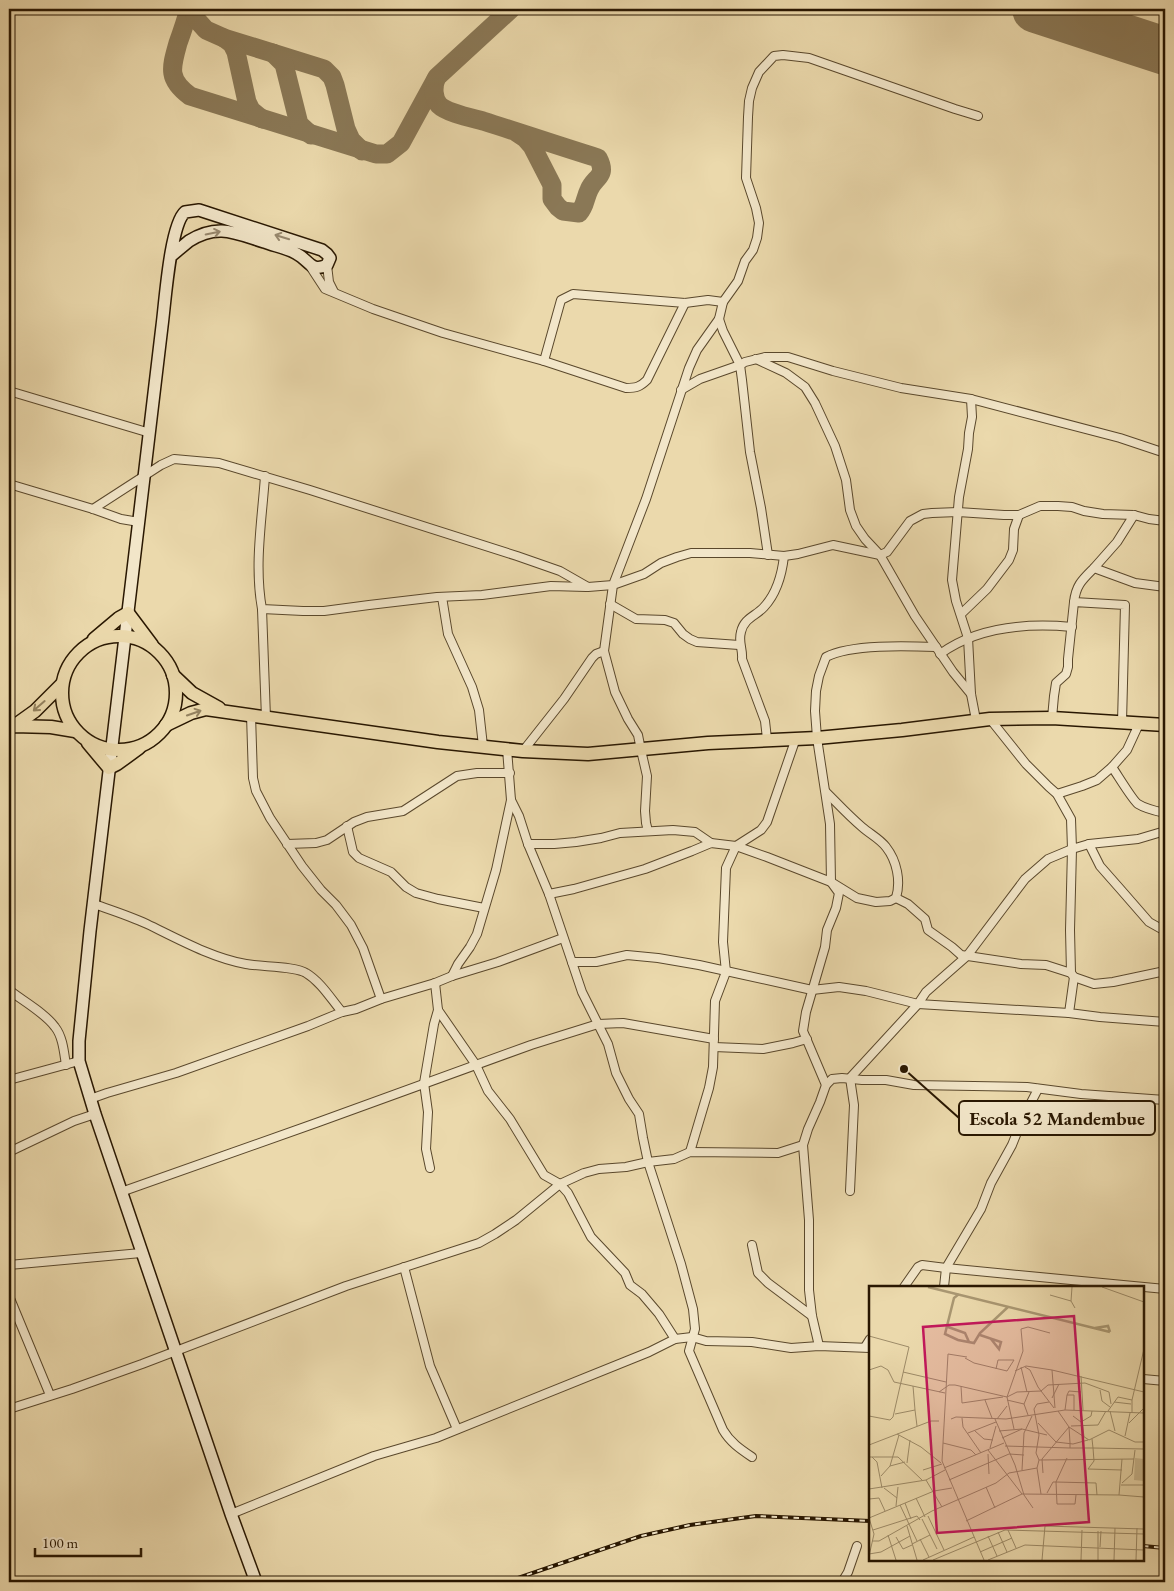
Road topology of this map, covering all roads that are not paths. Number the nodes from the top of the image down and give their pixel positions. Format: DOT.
graph roads {
  1 [pos="978,116"];
  2 [pos="171,256"];
  3 [pos="306,261"];
  4 [pos="327,265"];
  5 [pos="334,292"];
  6 [pos="723,302"];
  7 [pos="685,303"];
  8 [pos="719,319"];
  9 [pos="756,359"];
  10 [pos="544,361"];
  11 [pos="740,365"];
  12 [pos="681,390"];
  13 [pos="9,391"];
  14 [pos="971,399"];
  15 [pos="150,433"];
  16 [pos="1165,454"];
  17 [pos="145,476"];
  18 [pos="265,476"];
  19 [pos="9,484"];
  20 [pos="94,509"];
  21 [pos="958,512"];
  22 [pos="1019,515"];
  23 [pos="1134,515"];
  24 [pos="1165,520"];
  25 [pos="139,522"];
  26 [pos="768,555"];
  27 [pos="880,555"];
  28 [pos="784,556"];
  29 [pos="1094,568"];
  30 [pos="613,585"];
  31 [pos="588,586"];
  32 [pos="1165,587"];
  33 [pos="442,597"];
  34 [pos="1074,602"];
  35 [pos="610,604"];
  36 [pos="262,609"];
  37 [pos="128,613"];
  38 [pos="961,614"];
  39 [pos="1072,627"];
  40 [pos="125,636"];
  41 [pos="968,638"];
  42 [pos="739,645"];
  43 [pos="936,647"];
  44 [pos="84,648"];
  45 [pos="155,649"];
  46 [pos="604,651"];
  47 [pos="940,654"];
  48 [pos="173,675"];
  49 [pos="62,684"];
  50 [pos="971,694"];
  51 [pos="223,711"];
  52 [pos="251,715"];
  53 [pos="266,718"];
  54 [pos="1052,718"];
  55 [pos="990,719"];
  56 [pos="976,720"];
  57 [pos="1122,722"];
  58 [pos="1140,724"];
  59 [pos="166,725"];
  60 [pos="1165,725"];
  61 [pos="12,726"];
  62 [pos="75,731"];
  63 [pos="796,738"];
  64 [pos="817,738"];
  65 [pos="767,739"];
  66 [pos="86,740"];
  67 [pos="143,745"];
  68 [pos="483,746"];
  69 [pos="507,749"];
  70 [pos="112,750"];
  71 [pos="641,750"];
  72 [pos="523,751"];
  73 [pos="1112,767"];
  74 [pos="110,768"];
  75 [pos="510,773"];
  76 [pos="826,792"];
  77 [pos="1057,794"];
  78 [pos="511,800"];
  79 [pos="1165,814"];
  80 [pos="347,826"];
  81 [pos="648,831"];
  82 [pos="1165,832"];
  83 [pos="711,843"];
  84 [pos="288,844"];
  85 [pos="528,844"];
  86 [pos="1089,844"];
  87 [pos="736,846"];
  88 [pos="1072,849"];
  89 [pos="831,882"];
  90 [pos="548,894"];
  91 [pos="896,898"];
  92 [pos="94,904"];
  93 [pos="484,908"];
  94 [pos="1165,931"];
  95 [pos="563,938"];
  96 [pos="967,956"];
  97 [pos="572,962"];
  98 [pos="1165,971"];
  99 [pos="726,972"];
  100 [pos="1073,975"];
  101 [pos="452,976"];
  102 [pos="435,983"];
  103 [pos="9,990"];
  104 [pos="812,990"];
  105 [pos="381,999"];
  106 [pos="918,1004"];
  107 [pos="438,1010"];
  108 [pos="342,1012"];
  109 [pos="1069,1013"];
  110 [pos="1165,1022"];
  111 [pos="598,1024"];
  112 [pos="714,1038"];
  113 [pos="807,1039"];
  114 [pos="714,1047"];
  115 [pos="80,1060"];
  116 [pos="66,1065"];
  117 [pos="476,1065"];
  118 [pos="850,1078"];
  119 [pos="9,1080"];
  120 [pos="424,1083"];
  121 [pos="826,1085"];
  122 [pos="1038,1089"];
  123 [pos="90,1099"];
  124 [pos="1165,1100"];
  125 [pos="95,1114"];
  126 [pos="803,1144"];
  127 [pos="9,1152"];
  128 [pos="690,1152"];
  129 [pos="648,1162"];
  130 [pos="430,1168"];
  131 [pos="560,1184"];
  132 [pos="850,1191"];
  133 [pos="121,1192"];
  134 [pos="752,1245"];
  135 [pos="141,1253"];
  136 [pos="9,1265"];
  137 [pos="404,1267"];
  138 [pos="946,1268"];
  139 [pos="905,1286"];
  140 [pos="944,1286"];
  141 [pos="1134,1286"];
  142 [pos="1144,1287"];
  143 [pos="1165,1289"];
  144 [pos="9,1296"];
  145 [pos="812,1316"];
  146 [pos="692,1337"];
  147 [pos="674,1338"];
  148 [pos="819,1346"];
  149 [pos="868,1348"];
  150 [pos="175,1351"];
  151 [pos="1144,1378"];
  152 [pos="1165,1381"];
  153 [pos="50,1395"];
  154 [pos="9,1409"];
  155 [pos="457,1429"];
  156 [pos="752,1457"];
  157 [pos="231,1514"];
  158 [pos="857,1546"];
  159 [pos="256,1582"];
  160 [pos="842,1582"];
  1 -- 6 [label="street"];
  2 -- 3 [label="street, one-way"];
  4 -- 2 [label="street, one-way"];
  2 -- 15 [label="street"];
  3 -- 4 [label="street"];
  3 -- 5 [label="street"];
  4 -- 5 [label="street"];
  5 -- 10 [label="street"];
  6 -- 7 [label="street"];
  6 -- 8 [label="street"];
  7 -- 10 [label="street"];
  7 -- 10 [label="street"];
  8 -- 11 [label="street"];
  8 -- 12 [label="street"];
  9 -- 11 [label="street"];
  9 -- 14 [label="street"];
  9 -- 27 [label="street"];
  11 -- 12 [label="street"];
  11 -- 26 [label="street"];
  12 -- 30 [label="street"];
  13 -- 15 [label="street"];
  14 -- 16 [label="street"];
  14 -- 21 [label="street"];
  15 -- 17 [label="street"];
  17 -- 18 [label="street"];
  17 -- 20 [label="street"];
  17 -- 25 [label="street"];
  18 -- 31 [label="street"];
  18 -- 36 [label="street"];
  19 -- 20 [label="street"];
  20 -- 25 [label="street"];
  21 -- 22 [label="street"];
  21 -- 27 [label="street"];
  21 -- 38 [label="street"];
  22 -- 23 [label="street"];
  22 -- 38 [label="street"];
  23 -- 24 [label="street"];
  23 -- 29 [label="street"];
  25 -- 37 [label="street"];
  26 -- 28 [label="street"];
  26 -- 30 [label="street"];
  27 -- 28 [label="street"];
  27 -- 43 [label="street"];
  28 -- 42 [label="street"];
  29 -- 32 [label="street"];
  29 -- 34 [label="street"];
  30 -- 31 [label="street"];
  30 -- 35 [label="street"];
  31 -- 33 [label="street"];
  33 -- 36 [label="street"];
  33 -- 68 [label="street"];
  34 -- 39 [label="street"];
  34 -- 57 [label="street"];
  35 -- 42 [label="street"];
  35 -- 46 [label="street"];
  36 -- 53 [label="street"];
  37 -- 40 [label="street"];
  37 -- 44 [label="main road"];
  37 -- 45 [label="main road"];
  38 -- 41 [label="street"];
  39 -- 41 [label="street"];
  39 -- 54 [label="street"];
  40 -- 44 [label="main road"];
  40 -- 45 [label="main road"];
  40 -- 70 [label="street"];
  41 -- 47 [label="street"];
  41 -- 50 [label="street"];
  42 -- 65 [label="street"];
  43 -- 47 [label="street"];
  43 -- 64 [label="street"];
  44 -- 49 [label="main road"];
  45 -- 48 [label="main road"];
  46 -- 71 [label="street"];
  46 -- 72 [label="street"];
  47 -- 50 [label="street"];
  48 -- 51 [label="main road"];
  48 -- 59 [label="main road"];
  49 -- 61 [label="main road, one-way"];
  49 -- 62 [label="main road"];
  50 -- 56 [label="street"];
  51 -- 52 [label="main road"];
  59 -- 51 [label="main road, one-way"];
  52 -- 53 [label="main road"];
  52 -- 84 [label="street"];
  53 -- 68 [label="main road"];
  54 -- 55 [label="main road"];
  54 -- 57 [label="main road"];
  55 -- 56 [label="main road"];
  55 -- 77 [label="street"];
  56 -- 64 [label="main road"];
  57 -- 58 [label="main road"];
  58 -- 60 [label="main road"];
  58 -- 73 [label="street"];
  59 -- 67 [label="main road"];
  61 -- 62 [label="main road"];
  62 -- 66 [label="main road"];
  63 -- 64 [label="main road"];
  63 -- 65 [label="main road"];
  63 -- 87 [label="street"];
  64 -- 76 [label="street"];
  65 -- 71 [label="main road"];
  66 -- 70 [label="main road"];
  66 -- 74 [label="main road"];
  67 -- 70 [label="main road"];
  67 -- 74 [label="main road"];
  68 -- 69 [label="main road"];
  69 -- 72 [label="main road"];
  69 -- 75 [label="street"];
  70 -- 74 [label="street"];
  71 -- 72 [label="main road"];
  71 -- 81 [label="street"];
  73 -- 77 [label="street"];
  73 -- 79 [label="street"];
  74 -- 92 [label="street"];
  75 -- 78 [label="street"];
  75 -- 80 [label="street"];
  76 -- 89 [label="street"];
  76 -- 91 [label="street"];
  77 -- 88 [label="street"];
  78 -- 85 [label="street"];
  78 -- 93 [label="street"];
  80 -- 84 [label="street"];
  80 -- 93 [label="street"];
  81 -- 83 [label="street"];
  81 -- 85 [label="street"];
  82 -- 86 [label="street"];
  83 -- 87 [label="street"];
  83 -- 90 [label="street"];
  84 -- 105 [label="street"];
  85 -- 90 [label="street"];
  86 -- 88 [label="street"];
  86 -- 94 [label="street"];
  87 -- 89 [label="street"];
  87 -- 99 [label="street"];
  88 -- 96 [label="street"];
  88 -- 100 [label="street"];
  89 -- 91 [label="street"];
  89 -- 104 [label="street"];
  90 -- 95 [label="street"];
  91 -- 96 [label="street"];
  92 -- 108 [label="street"];
  92 -- 115 [label="street"];
  93 -- 101 [label="street"];
  95 -- 97 [label="street"];
  95 -- 101 [label="street"];
  96 -- 100 [label="street"];
  96 -- 106 [label="street"];
  97 -- 99 [label="street"];
  97 -- 111 [label="street"];
  98 -- 100 [label="street"];
  99 -- 104 [label="street"];
  99 -- 112 [label="street"];
  100 -- 109 [label="street"];
  101 -- 102 [label="street"];
  102 -- 105 [label="street"];
  102 -- 107 [label="street"];
  103 -- 116 [label="street"];
  104 -- 106 [label="street"];
  104 -- 113 [label="street"];
  105 -- 108 [label="street"];
  106 -- 109 [label="street"];
  106 -- 118 [label="street"];
  107 -- 117 [label="street"];
  107 -- 120 [label="street"];
  108 -- 123 [label="street"];
  109 -- 110 [label="street"];
  111 -- 112 [label="street"];
  111 -- 117 [label="street"];
  111 -- 129 [label="street"];
  112 -- 114 [label="street"];
  113 -- 114 [label="street"];
  113 -- 121 [label="street"];
  114 -- 128 [label="street"];
  115 -- 116 [label="street"];
  115 -- 123 [label="street"];
  116 -- 119 [label="street"];
  117 -- 120 [label="street"];
  117 -- 131 [label="street"];
  118 -- 121 [label="street"];
  118 -- 122 [label="street"];
  118 -- 132 [label="street"];
  120 -- 130 [label="street"];
  120 -- 133 [label="street"];
  121 -- 126 [label="street"];
  122 -- 124 [label="street"];
  122 -- 138 [label="street"];
  123 -- 125 [label="street"];
  125 -- 127 [label="street"];
  125 -- 133 [label="street"];
  126 -- 128 [label="street"];
  126 -- 145 [label="street"];
  128 -- 129 [label="street"];
  129 -- 131 [label="street"];
  129 -- 146 [label="street"];
  131 -- 137 [label="street"];
  131 -- 147 [label="street"];
  133 -- 135 [label="street"];
  134 -- 145 [label="street"];
  135 -- 136 [label="street"];
  135 -- 150 [label="street"];
  137 -- 150 [label="street"];
  137 -- 155 [label="street"];
  138 -- 139 [label="street"];
  138 -- 140 [label="street"];
  138 -- 141 [label="street"];
  142 -- 143 [label="street"];
  144 -- 153 [label="street"];
  145 -- 148 [label="street"];
  146 -- 147 [label="street"];
  146 -- 148 [label="street"];
  146 -- 156 [label="street"];
  147 -- 155 [label="street"];
  148 -- 149 [label="street"];
  150 -- 153 [label="street"];
  150 -- 157 [label="street"];
  151 -- 152 [label="street"];
  153 -- 154 [label="street"];
  155 -- 157 [label="street"];
  157 -- 159 [label="street"];
  158 -- 160 [label="street"];
}
